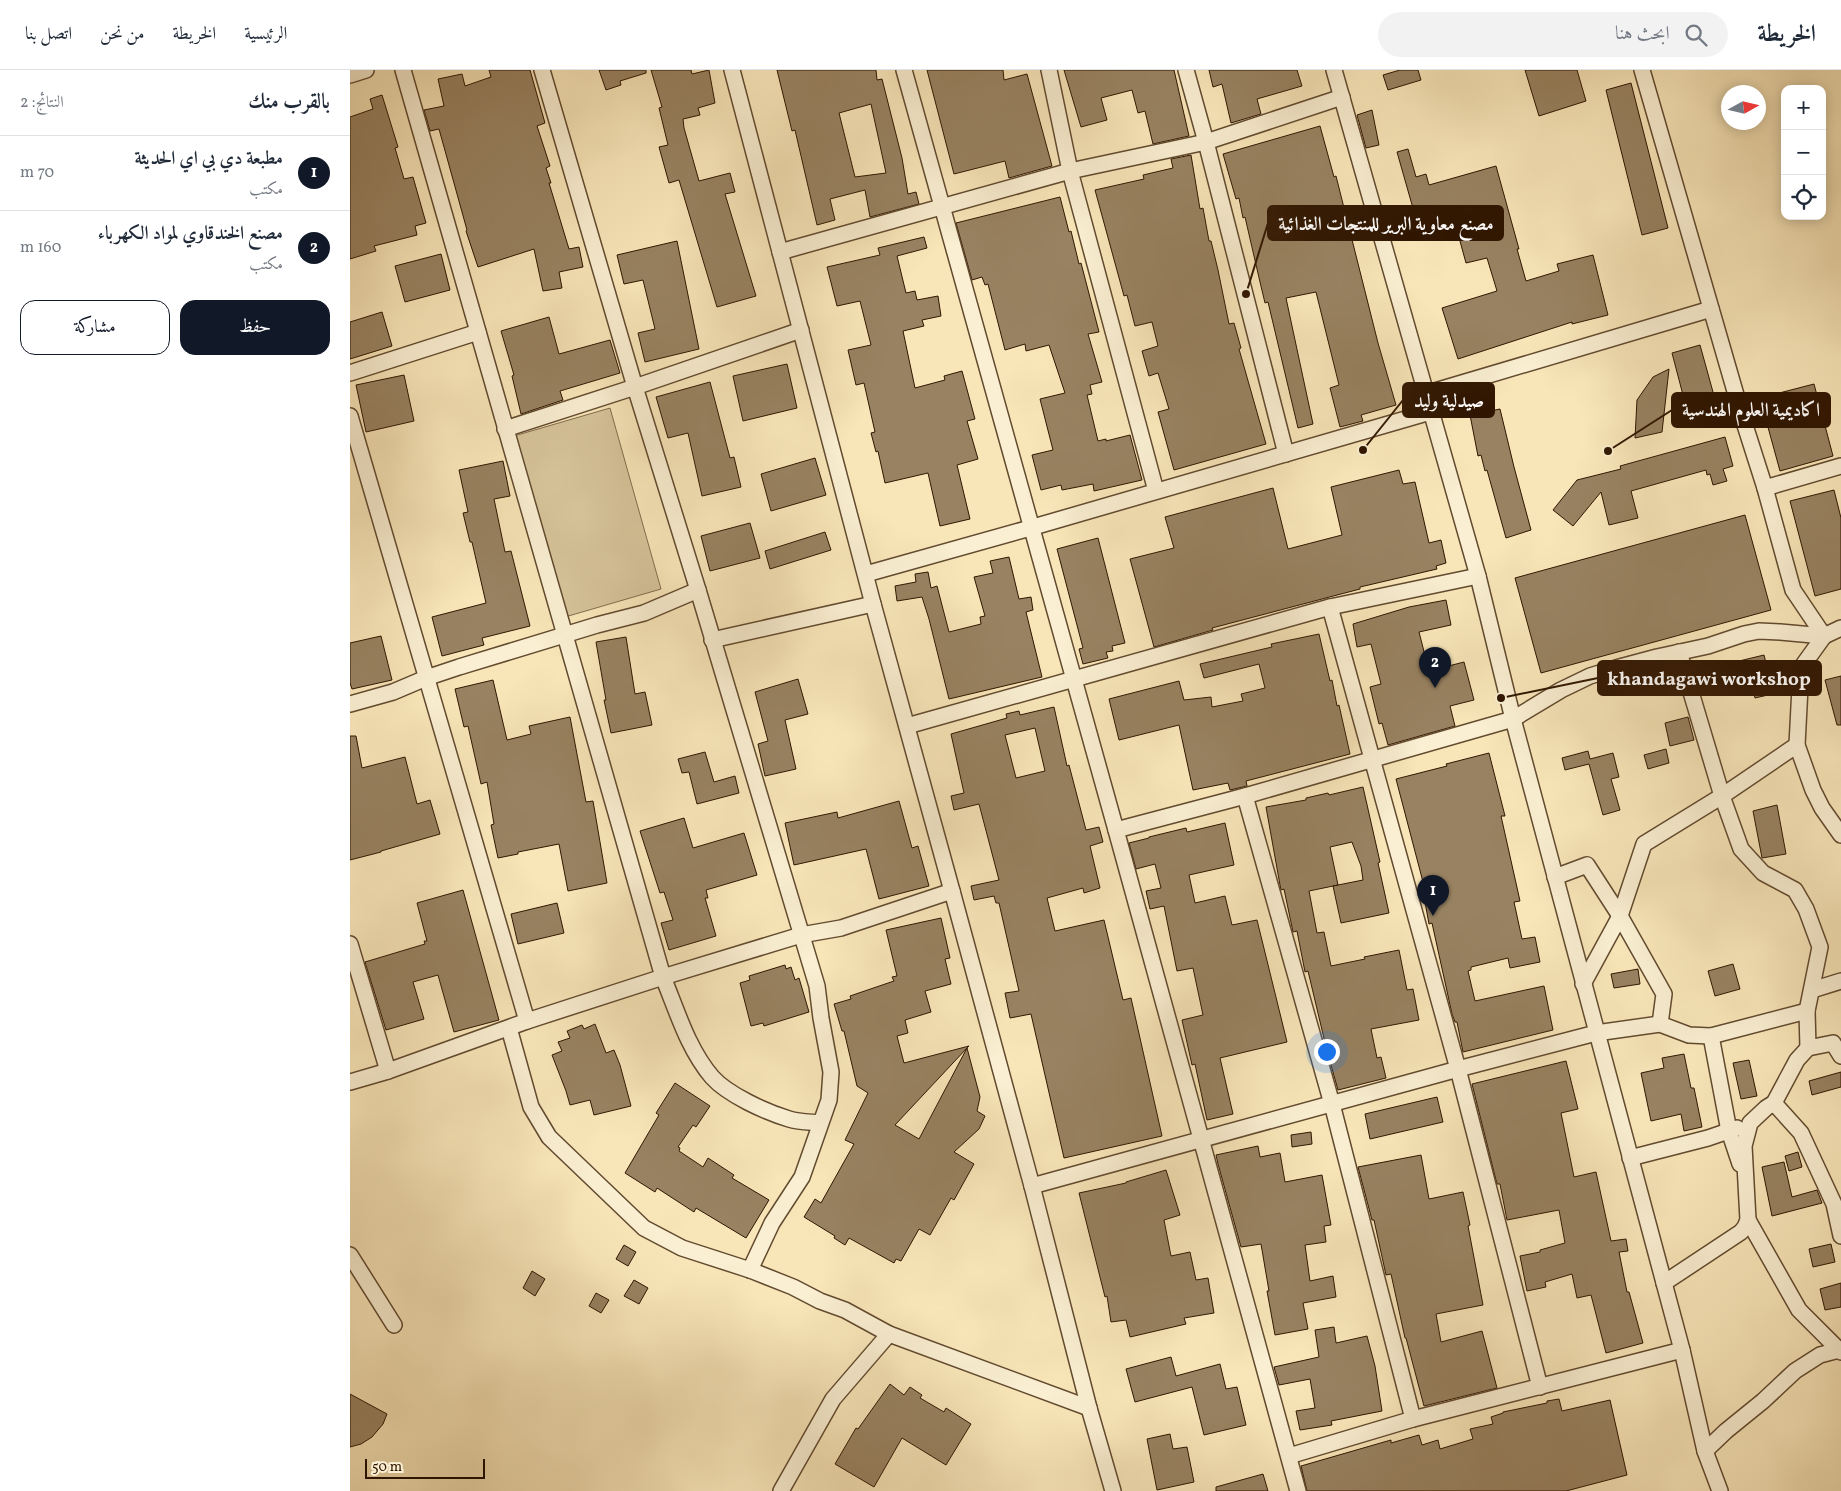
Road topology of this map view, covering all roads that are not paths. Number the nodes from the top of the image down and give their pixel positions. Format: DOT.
graph roads {
  1 [pos="366,70"];
  2 [pos="403,70"];
  3 [pos="542,70"];
  4 [pos="732,70"];
  5 [pos="904,70"];
  6 [pos="1049,70"];
  7 [pos="1186,70"];
  8 [pos="1334,70"];
  9 [pos="1642,70"];
  10 [pos="350,75"];
  11 [pos="1342,97"];
  12 [pos="1206,142"];
  13 [pos="1070,171"];
  14 [pos="940,207"];
  15 [pos="780,252"];
  16 [pos="1711,309"];
  17 [pos="801,330"];
  18 [pos="478,332"];
  19 [pos="350,373"];
  20 [pos="635,387"];
  21 [pos="1425,394"];
  22 [pos="1430,412"];
  23 [pos="350,416"];
  24 [pos="506,429"];
  25 [pos="1286,454"];
  26 [pos="1841,466"];
  27 [pos="1765,488"];
  28 [pos="1156,491"];
  29 [pos="1030,528"];
  30 [pos="866,574"];
  31 [pos="1478,576"];
  32 [pos="698,590"];
  33 [pos="873,604"];
  34 [pos="1330,607"];
  35 [pos="1841,628"];
  36 [pos="564,635"];
  37 [pos="1824,636"];
  38 [pos="712,640"];
  39 [pos="1679,652"];
  40 [pos="426,678"];
  41 [pos="1073,679"];
  42 [pos="350,704"];
  43 [pos="1513,719"];
  44 [pos="907,726"];
  45 [pos="1797,745"];
  46 [pos="1372,759"];
  47 [pos="1245,796"];
  48 [pos="1722,796"];
  49 [pos="1116,830"];
  50 [pos="1841,834"];
  51 [pos="1555,877"];
  52 [pos="952,890"];
  53 [pos="1620,916"];
  54 [pos="801,935"];
  55 [pos="350,944"];
  56 [pos="663,977"];
  57 [pos="1841,981"];
  58 [pos="1583,984"];
  59 [pos="1812,990"];
  60 [pos="1807,1011"];
  61 [pos="527,1021"];
  62 [pos="1660,1024"];
  63 [pos="509,1028"];
  64 [pos="1596,1033"];
  65 [pos="1711,1036"];
  66 [pos="1808,1048"];
  67 [pos="1841,1056"];
  68 [pos="1458,1069"];
  69 [pos="388,1071"];
  70 [pos="350,1082"];
  71 [pos="1774,1103"];
  72 [pos="1332,1104"];
  73 [pos="820,1123"];
  74 [pos="1750,1123"];
  75 [pos="1729,1131"];
  76 [pos="1201,1139"];
  77 [pos="1630,1158"];
  78 [pos="1745,1180"];
  79 [pos="1032,1186"];
  80 [pos="1748,1220"];
  81 [pos="1841,1236"];
  82 [pos="350,1255"];
  83 [pos="750,1270"];
  84 [pos="1664,1283"];
  85 [pos="394,1325"];
  86 [pos="889,1334"];
  87 [pos="1682,1350"];
  88 [pos="1840,1351"];
  89 [pos="1540,1387"];
  90 [pos="1089,1408"];
  91 [pos="1413,1419"];
  92 [pos="1705,1451"];
  93 [pos="1289,1456"];
  94 [pos="781,1491"];
  95 [pos="1113,1491"];
  96 [pos="1298,1491"];
  97 [pos="1720,1491"];
  1 -- 10 [label="street"];
  2 -- 18 [label="street"];
  3 -- 20 [label="street"];
  4 -- 15 [label="street"];
  5 -- 14 [label="street"];
  6 -- 13 [label="street"];
  7 -- 12 [label="street"];
  8 -- 11 [label="street"];
  9 -- 16 [label="street"];
  11 -- 12 [label="street"];
  11 -- 21 [label="street"];
  12 -- 13 [label="street"];
  12 -- 25 [label="street"];
  13 -- 14 [label="street"];
  13 -- 28 [label="street"];
  14 -- 15 [label="street"];
  14 -- 29 [label="street"];
  15 -- 17 [label="street"];
  16 -- 21 [label="street"];
  16 -- 27 [label="street"];
  17 -- 20 [label="street"];
  17 -- 30 [label="street"];
  18 -- 19 [label="street"];
  18 -- 24 [label="street"];
  20 -- 24 [label="street"];
  20 -- 32 [label="street"];
  21 -- 22 [label="street"];
  22 -- 25 [label="street"];
  22 -- 31 [label="street"];
  23 -- 40 [label="street"];
  24 -- 36 [label="street"];
  25 -- 28 [label="street"];
  26 -- 27 [label="street"];
  27 -- 37 [label="street"];
  28 -- 29 [label="street"];
  29 -- 30 [label="street"];
  29 -- 41 [label="street"];
  30 -- 33 [label="street"];
  31 -- 34 [label="street"];
  31 -- 43 [label="street"];
  32 -- 36 [label="street"];
  32 -- 38 [label="street"];
  33 -- 38 [label="street"];
  33 -- 44 [label="street"];
  34 -- 41 [label="street"];
  34 -- 46 [label="street"];
  35 -- 37 [label="street"];
  36 -- 40 [label="street"];
  36 -- 56 [label="street"];
  37 -- 39 [label="street"];
  37 -- 45 [label="street"];
  38 -- 54 [label="street"];
  39 -- 43 [label="street"];
  39 -- 48 [label="street"];
  40 -- 42 [label="street"];
  40 -- 61 [label="street"];
  41 -- 44 [label="street"];
  41 -- 49 [label="street"];
  43 -- 46 [label="street"];
  43 -- 51 [label="street"];
  44 -- 52 [label="street"];
  45 -- 48 [label="street"];
  45 -- 50 [label="street"];
  46 -- 47 [label="street"];
  46 -- 68 [label="street"];
  47 -- 49 [label="street"];
  47 -- 72 [label="street"];
  48 -- 53 [label="street"];
  48 -- 59 [label="street"];
  49 -- 76 [label="street"];
  51 -- 53 [label="street"];
  51 -- 58 [label="street"];
  52 -- 54 [label="street"];
  52 -- 79 [label="street"];
  53 -- 58 [label="street"];
  53 -- 62 [label="street"];
  54 -- 56 [label="street"];
  54 -- 73 [label="street"];
  55 -- 69 [label="street"];
  56 -- 61 [label="street"];
  56 -- 73 [label="street"];
  57 -- 59 [label="street"];
  58 -- 64 [label="street"];
  59 -- 60 [label="street"];
  60 -- 65 [label="street"];
  60 -- 66 [label="street"];
  61 -- 63 [label="street"];
  62 -- 64 [label="street"];
  62 -- 65 [label="street"];
  63 -- 69 [label="street"];
  63 -- 83 [label="street"];
  64 -- 68 [label="street"];
  64 -- 77 [label="street"];
  65 -- 75 [label="street"];
  66 -- 67 [label="street"];
  66 -- 71 [label="street"];
  68 -- 72 [label="street"];
  68 -- 89 [label="street"];
  69 -- 70 [label="street"];
  71 -- 74 [label="street"];
  71 -- 81 [label="street"];
  72 -- 76 [label="street"];
  72 -- 91 [label="street"];
  73 -- 83 [label="street"];
  74 -- 75 [label="street"];
  74 -- 78 [label="street"];
  75 -- 77 [label="street"];
  75 -- 78 [label="street"];
  76 -- 79 [label="street"];
  76 -- 93 [label="street"];
  77 -- 84 [label="street"];
  78 -- 80 [label="street"];
  79 -- 90 [label="street"];
  80 -- 84 [label="street"];
  80 -- 88 [label="street"];
  82 -- 85 [label="street"];
  83 -- 86 [label="street"];
  84 -- 87 [label="street"];
  86 -- 90 [label="street"];
  86 -- 94 [label="street"];
  87 -- 89 [label="street"];
  87 -- 92 [label="street"];
  88 -- 92 [label="street"];
  89 -- 91 [label="street"];
  90 -- 95 [label="street"];
  91 -- 93 [label="street"];
  92 -- 97 [label="street"];
  93 -- 96 [label="street"];
}
